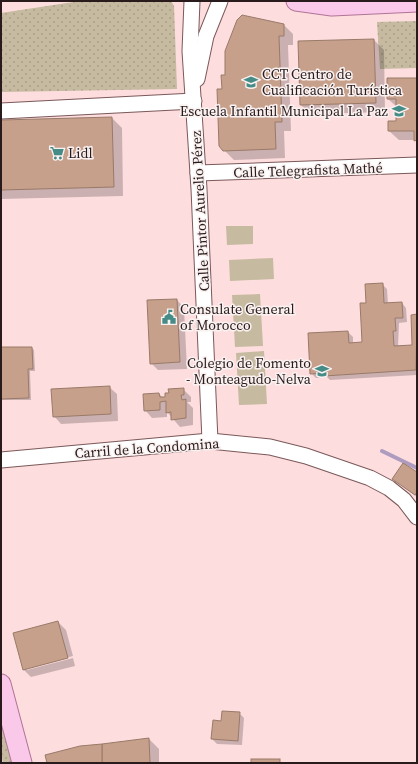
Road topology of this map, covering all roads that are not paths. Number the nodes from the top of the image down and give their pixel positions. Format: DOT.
graph roads {
  1 [pos="192,1"];
  2 [pos="220,1"];
  3 [pos="296,1"];
  4 [pos="417,2"];
  5 [pos="194,101"];
  6 [pos="1,111"];
  7 [pos="417,165"];
  8 [pos="198,173"];
  9 [pos="210,441"];
  10 [pos="1,460"];
  11 [pos="417,517"];
  12 [pos="1,684"];
  13 [pos="22,763"];
  1 -- 5 [label="street, Calle Pintor Aurelio Pérez"];
  2 -- 5 [label="street, Calle Pintor Aurelio Pérez"];
  3 -- 4 [label="main road"];
  5 -- 6 [label="street"];
  5 -- 8 [label="street, Calle Pintor Aurelio Pérez"];
  7 -- 8 [label="street, Calle Telegrafista Mathé"];
  8 -- 9 [label="street, Calle Pintor Aurelio Pérez"];
  9 -- 10 [label="street, Carril de la Condomina"];
  9 -- 11 [label="street, Carril de la Condomina"];
  12 -- 13 [label="main road"];
}
